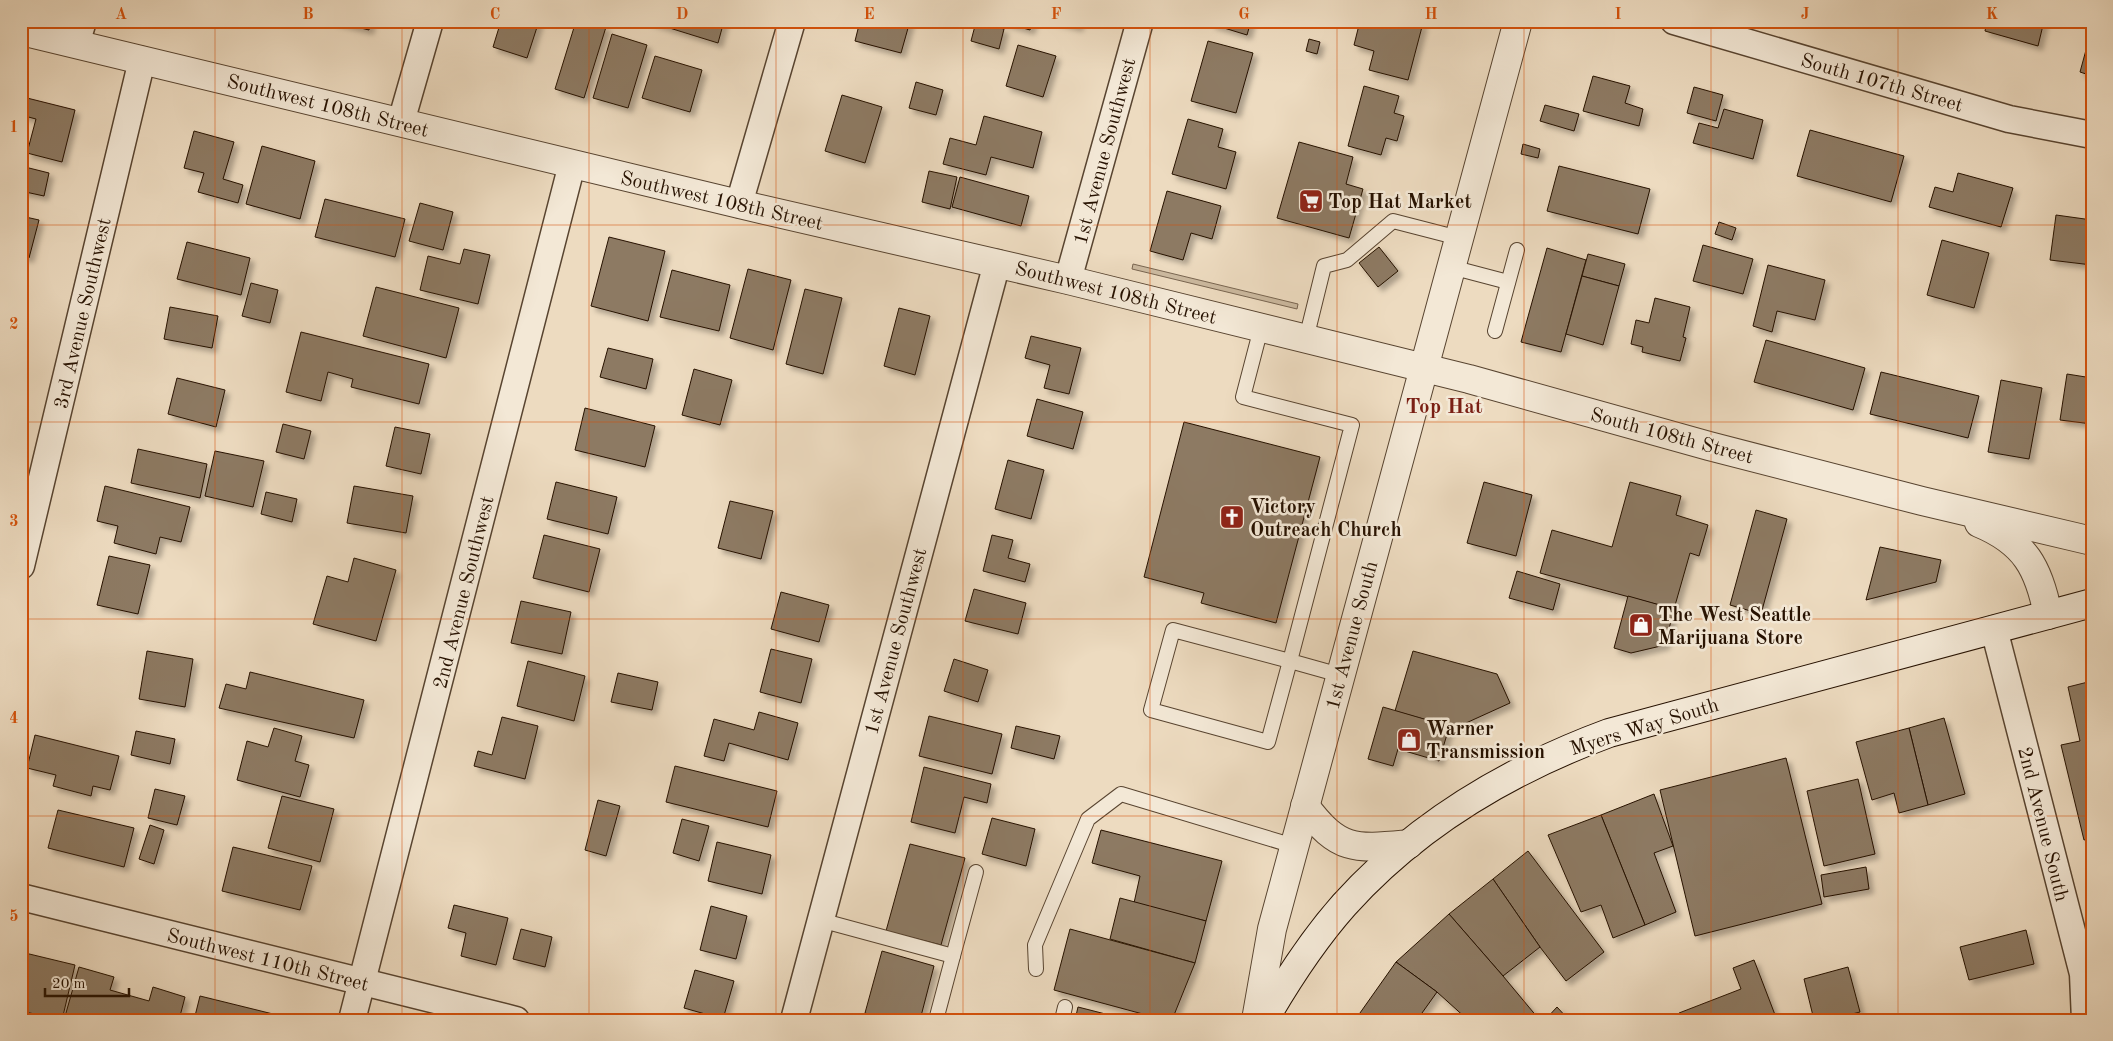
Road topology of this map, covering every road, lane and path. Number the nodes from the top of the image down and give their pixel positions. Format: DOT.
graph roads {
  1 [pos="430,21"];
  2 [pos="792,21"];
  3 [pos="1140,21"];
  4 [pos="1518,21"];
  5 [pos="1674,21"];
  6 [pos="21,31"];
  7 [pos="80,33"];
  8 [pos="142,60"];
  9 [pos="401,122"];
  10 [pos="2092,135"];
  11 [pos="572,164"];
  12 [pos="738,204"];
  13 [pos="1459,238"];
  14 [pos="1517,250"];
  15 [pos="997,263"];
  16 [pos="1451,267"];
  17 [pos="1068,280"];
  18 [pos="1508,282"];
  19 [pos="1261,328"];
  20 [pos="1495,331"];
  21 [pos="1306,339"];
  22 [pos="1423,368"];
  23 [pos="1922,501"];
  24 [pos="2092,540"];
  25 [pos="21,566"];
  26 [pos="2092,603"];
  27 [pos="2048,615"];
  28 [pos="1994,629"];
  29 [pos="1290,662"];
  30 [pos="1340,675"];
  31 [pos="1305,806"];
  32 [pos="1409,844"];
  33 [pos="1294,846"];
  34 [pos="976,872"];
  35 [pos="21,897"];
  36 [pos="820,920"];
  37 [pos="953,956"];
  38 [pos="1036,969"];
  39 [pos="363,982"];
  40 [pos="352,1020"];
  41 [pos="516,1020"];
  42 [pos="794,1020"];
  43 [pos="936,1020"];
  44 [pos="1256,1020"];
  45 [pos="1264,1020"];
  46 [pos="2085,1020"];
  1 -- 9 [label="street"];
  2 -- 12 [label="street"];
  3 -- 17 [label="street, 1st Avenue Southwest"];
  4 -- 13 [label="street, 1st Avenue South"];
  5 -- 10 [label="street, South 107th Street"];
  6 -- 7 [label="street, Southwest 108th Street"];
  7 -- 8 [label="street, Southwest 108th Street"];
  8 -- 9 [label="street, Southwest 108th Street"];
  8 -- 25 [label="street, 3rd Avenue Southwest"];
  9 -- 11 [label="street, Southwest 108th Street"];
  11 -- 12 [label="street, Southwest 108th Street"];
  11 -- 39 [label="street, 2nd Avenue Southwest"];
  12 -- 15 [label="street, Southwest 108th Street"];
  13 -- 16 [label="street, 1st Avenue South"];
  13 -- 21 [label="lane"];
  14 -- 18 [label="lane"];
  15 -- 17 [label="street, Southwest 108th Street"];
  15 -- 36 [label="street, 1st Avenue Southwest"];
  16 -- 18 [label="lane"];
  16 -- 22 [label="street, 1st Avenue South"];
  17 -- 19 [label="street, Southwest 108th Street"];
  18 -- 20 [label="lane"];
  19 -- 21 [label="street, Southwest 108th Street"];
  19 -- 29 [label="lane"];
  21 -- 22 [label="street, Southwest 108th Street"];
  22 -- 23 [label="street, South 108th Street"];
  22 -- 30 [label="street, 1st Avenue South"];
  23 -- 24 [label="street, South 108th Street"];
  23 -- 27 [label="street, South 108th Street"];
  26 -- 27 [label="street, Myers Way South"];
  27 -- 28 [label="street, Myers Way South"];
  28 -- 32 [label="street, Myers Way South"];
  28 -- 46 [label="street, 2nd Avenue South"];
  29 -- 29 [label="lane"];
  29 -- 30 [label="lane"];
  30 -- 31 [label="street, 1st Avenue South"];
  31 -- 32 [label="street"];
  31 -- 33 [label="street, 1st Avenue South"];
  32 -- 45 [label="street, Myers Way South"];
  33 -- 38 [label="lane"];
  33 -- 44 [label="street, 1st Avenue South"];
  34 -- 37 [label="lane"];
  35 -- 39 [label="street, Southwest 110th Street"];
  36 -- 37 [label="lane"];
  36 -- 42 [label="street, 1st Avenue Southwest"];
  37 -- 43 [label="lane"];
  39 -- 40 [label="street, 2nd Avenue Southwest"];
  39 -- 41 [label="street, Southwest 110th Street"];
}
